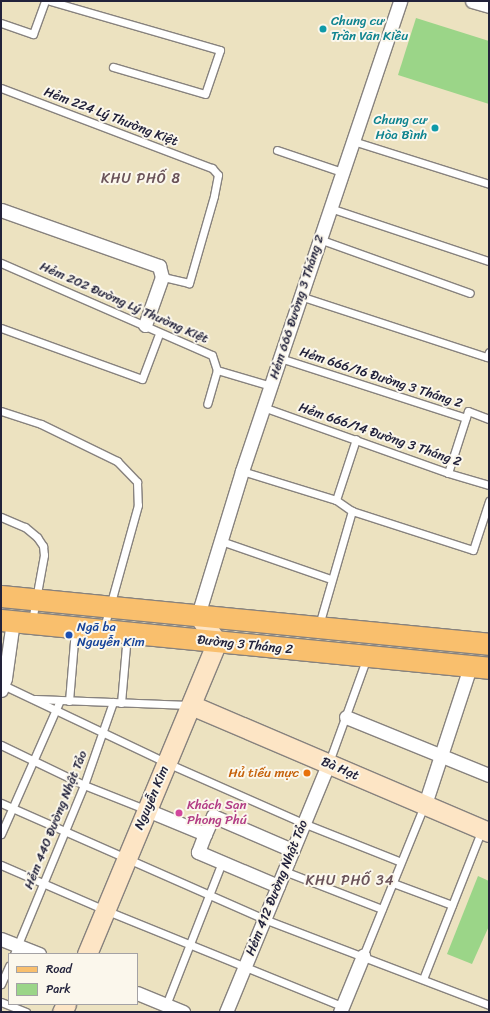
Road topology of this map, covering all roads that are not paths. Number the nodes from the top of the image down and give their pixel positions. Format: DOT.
graph roads {
  1 [pos="45,1"];
  2 [pos="50,1"];
  3 [pos="400,1"];
  4 [pos="472,1"];
  5 [pos="489,6"];
  6 [pos="1,22"];
  7 [pos="113,67"];
  8 [pos="1,88"];
  9 [pos="353,141"];
  10 [pos="277,150"];
  11 [pos="342,172"];
  12 [pos="489,184"];
  13 [pos="330,208"];
  14 [pos="1,210"];
  15 [pos="319,239"];
  16 [pos="488,261"];
  17 [pos="1,263"];
  18 [pos="162,277"];
  19 [pos="470,294"];
  20 [pos="300,296"];
  21 [pos="145,325"];
  22 [pos="1,328"];
  23 [pos="159,334"];
  24 [pos="489,352"];
  25 [pos="280,358"];
  26 [pos="217,370"];
  27 [pos="270,386"];
  28 [pos="207,404"];
  29 [pos="263,407"];
  30 [pos="1,411"];
  31 [pos="466,418"];
  32 [pos="488,419"];
  33 [pos="356,439"];
  34 [pos="242,471"];
  35 [pos="448,473"];
  36 [pos="489,485"];
  37 [pos="336,500"];
  38 [pos="489,501"];
  39 [pos="352,512"];
  40 [pos="1,517"];
  41 [pos="221,541"];
  42 [pos="331,579"];
  43 [pos="1,596"];
  44 [pos="37,600"];
  45 [pos="109,607"];
  46 [pos="198,615"];
  47 [pos="15,622"];
  48 [pos="75,628"];
  49 [pos="319,628"];
  50 [pos="104,630"];
  51 [pos="127,633"];
  52 [pos="217,642"];
  53 [pos="489,644"];
  54 [pos="367,657"];
  55 [pos="479,668"];
  56 [pos="2,688"];
  57 [pos="31,699"];
  58 [pos="60,700"];
  59 [pos="69,701"];
  60 [pos="113,702"];
  61 [pos="121,703"];
  62 [pos="191,705"];
  63 [pos="55,711"];
  64 [pos="346,716"];
  65 [pos="104,734"];
  66 [pos="1,745"];
  67 [pos="439,753"];
  68 [pos="33,760"];
  69 [pos="166,763"];
  70 [pos="328,764"];
  71 [pos="489,775"];
  72 [pos="84,785"];
  73 [pos="1,803"];
  74 [pos="425,804"];
  75 [pos="12,808"];
  76 [pos="147,810"];
  77 [pos="303,823"];
  78 [pos="486,830"];
  79 [pos="65,832"];
  80 [pos="1,834"];
  81 [pos="205,834"];
  82 [pos="292,850"];
  83 [pos="126,860"];
  84 [pos="222,862"];
  85 [pos="401,862"];
  86 [pos="1,865"];
  87 [pos="284,871"];
  88 [pos="392,883"];
  89 [pos="43,884"];
  90 [pos="278,886"];
  91 [pos="210,895"];
  92 [pos="452,905"];
  93 [pos="382,909"];
  94 [pos="105,910"];
  95 [pos="264,919"];
  96 [pos="1,939"];
  97 [pos="190,944"];
  98 [pos="16,950"];
  99 [pos="33,953"];
  100 [pos="87,953"];
  101 [pos="363,956"];
  102 [pos="8,968"];
  103 [pos="244,968"];
  104 [pos="422,979"];
  105 [pos="1,984"];
  106 [pos="138,993"];
  107 [pos="8,1005"];
  108 [pos="166,1005"];
  109 [pos="489,1005"];
  110 [pos="341,1009"];
  111 [pos="26,1012"];
  112 [pos="183,1012"];
  113 [pos="226,1012"];
  1 -- 6 [label="lane"];
  2 -- 7 [label="lane"];
  3 -- 9 [label="street, Hẻm 666 Đường 3 Tháng 2"];
  4 -- 5 [label="street"];
  8 -- 18 [label="lane, Hẻm 224 Lý Thường Kiệt"];
  9 -- 11 [label="street, Hẻm 666 Đường 3 Tháng 2"];
  9 -- 12 [label="lane"];
  10 -- 11 [label="lane"];
  11 -- 13 [label="street, Hẻm 666 Đường 3 Tháng 2"];
  13 -- 15 [label="street, Hẻm 666 Đường 3 Tháng 2"];
  13 -- 16 [label="lane"];
  14 -- 18 [label="street"];
  15 -- 19 [label="lane"];
  15 -- 20 [label="street, Hẻm 666 Đường 3 Tháng 2"];
  17 -- 21 [label="lane, Hẻm 202 Đường Lý Thường Kiệt"];
  18 -- 21 [label="street"];
  20 -- 24 [label="lane"];
  20 -- 25 [label="street, Hẻm 666 Đường 3 Tháng 2"];
  21 -- 23 [label="lane, Hẻm 202 Đường Lý Thường Kiệt"];
  22 -- 23 [label="lane"];
  23 -- 26 [label="lane, Hẻm 202 Đường Lý Thường Kiệt"];
  25 -- 27 [label="street, Hẻm 666 Đường 3 Tháng 2"];
  25 -- 31 [label="lane, Hẻm 666/16 Đường 3 Tháng 2"];
  26 -- 27 [label="lane"];
  26 -- 28 [label="lane"];
  27 -- 29 [label="street, Hẻm 666 Đường 3 Tháng 2"];
  29 -- 33 [label="lane, Hẻm 666/14 Đường 3 Tháng 2"];
  29 -- 34 [label="street, Hẻm 666 Đường 3 Tháng 2"];
  30 -- 45 [label="lane"];
  31 -- 32 [label="lane"];
  31 -- 35 [label="lane, Hẻm 666/16 Đường 3 Tháng 2"];
  33 -- 35 [label="lane, Hẻm 666/14 Đường 3 Tháng 2"];
  33 -- 37 [label="lane"];
  34 -- 37 [label="lane"];
  34 -- 41 [label="street, Hẻm 666 Đường 3 Tháng 2"];
  35 -- 36 [label="lane, Hẻm 666/14 Đường 3 Tháng 2"];
  37 -- 39 [label="lane"];
  38 -- 39 [label="lane"];
  39 -- 42 [label="lane"];
  40 -- 44 [label="lane"];
  41 -- 42 [label="lane"];
  41 -- 46 [label="street, Hẻm 666 Đường 3 Tháng 2"];
  42 -- 49 [label="lane"];
  43 -- 44 [label="main road, Đường 3 Tháng 2"];
  44 -- 45 [label="main road, Đường 3 Tháng 2"];
  44 -- 47 [label="lane"];
  45 -- 46 [label="main road, Đường 3 Tháng 2"];
  45 -- 50 [label="lane"];
  46 -- 49 [label="main road, Đường 3 Tháng 2"];
  46 -- 52 [label="street"];
  47 -- 48 [label="main road, Đường 3 Tháng 2"];
  47 -- 56 [label="street"];
  48 -- 50 [label="main road, Đường 3 Tháng 2"];
  48 -- 59 [label="lane"];
  49 -- 53 [label="main road, Đường 3 Tháng 2"];
  50 -- 51 [label="main road, Đường 3 Tháng 2"];
  51 -- 52 [label="main road, Đường 3 Tháng 2"];
  51 -- 61 [label="lane"];
  52 -- 54 [label="main road, Đường 3 Tháng 2"];
  52 -- 62 [label="street, Nguyễn Kim"];
  54 -- 55 [label="main road, Đường 3 Tháng 2"];
  54 -- 64 [label="lane"];
  55 -- 67 [label="street"];
  56 -- 57 [label="lane"];
  57 -- 58 [label="lane"];
  57 -- 63 [label="lane"];
  58 -- 59 [label="lane"];
  58 -- 63 [label="lane"];
  59 -- 60 [label="lane"];
  60 -- 61 [label="lane"];
  60 -- 65 [label="lane, Hẻm 440 Đường Nhật Tảo"];
  61 -- 62 [label="lane"];
  62 -- 69 [label="street, Nguyễn Kim"];
  62 -- 70 [label="street, Bà Hạt"];
  63 -- 65 [label="lane"];
  63 -- 68 [label="lane"];
  64 -- 67 [label="street"];
  64 -- 70 [label="lane"];
  65 -- 69 [label="lane"];
  65 -- 72 [label="lane, Hẻm 440 Đường Nhật Tảo"];
  66 -- 68 [label="lane"];
  67 -- 71 [label="street"];
  67 -- 74 [label="street"];
  68 -- 72 [label="lane"];
  68 -- 75 [label="lane"];
  69 -- 76 [label="street, Nguyễn Kim"];
  69 -- 77 [label="lane"];
  70 -- 74 [label="street, Bà Hạt"];
  70 -- 77 [label="street, Hẻm 412 Đường Nhật Tảo"];
  72 -- 76 [label="lane"];
  72 -- 79 [label="lane, Hẻm 440 Đường Nhật Tảo"];
  73 -- 75 [label="lane"];
  74 -- 78 [label="street, Bà Hạt"];
  74 -- 85 [label="lane"];
  75 -- 79 [label="lane"];
  75 -- 80 [label="lane"];
  76 -- 81 [label="street"];
  76 -- 83 [label="street, Nguyễn Kim"];
  77 -- 82 [label="street, Hẻm 412 Đường Nhật Tảo"];
  77 -- 85 [label="lane"];
  78 -- 92 [label="lane"];
  79 -- 83 [label="lane"];
  79 -- 89 [label="lane, Hẻm 440 Đường Nhật Tảo"];
  81 -- 82 [label="street"];
  81 -- 84 [label="street"];
  82 -- 87 [label="street, Hẻm 412 Đường Nhật Tảo"];
  83 -- 91 [label="lane"];
  83 -- 94 [label="street, Nguyễn Kim"];
  84 -- 90 [label="street"];
  84 -- 91 [label="lane"];
  85 -- 88 [label="lane"];
  86 -- 89 [label="lane"];
  87 -- 90 [label="street, Hẻm 412 Đường Nhật Tảo"];
  87 -- 93 [label="lane"];
  88 -- 92 [label="lane"];
  88 -- 93 [label="lane"];
  89 -- 94 [label="lane"];
  89 -- 98 [label="lane, Hẻm 440 Đường Nhật Tảo"];
  90 -- 95 [label="street, Hẻm 412 Đường Nhật Tảo"];
  91 -- 95 [label="lane"];
  91 -- 97 [label="lane"];
  92 -- 104 [label="lane"];
  93 -- 101 [label="lane"];
  94 -- 97 [label="lane"];
  94 -- 100 [label="street, Nguyễn Kim"];
  95 -- 101 [label="lane"];
  95 -- 103 [label="street, Hẻm 412 Đường Nhật Tảo"];
  96 -- 98 [label="street"];
  97 -- 103 [label="lane"];
  97 -- 108 [label="lane"];
  98 -- 99 [label="street"];
  101 -- 104 [label="lane"];
  101 -- 110 [label="street"];
  102 -- 105 [label="lane"];
  103 -- 110 [label="lane"];
  103 -- 113 [label="street, Hẻm 412 Đường Nhật Tảo"];
  104 -- 109 [label="lane"];
  106 -- 108 [label="street"];
  107 -- 111 [label="lane"];
  108 -- 112 [label="street"];
}
